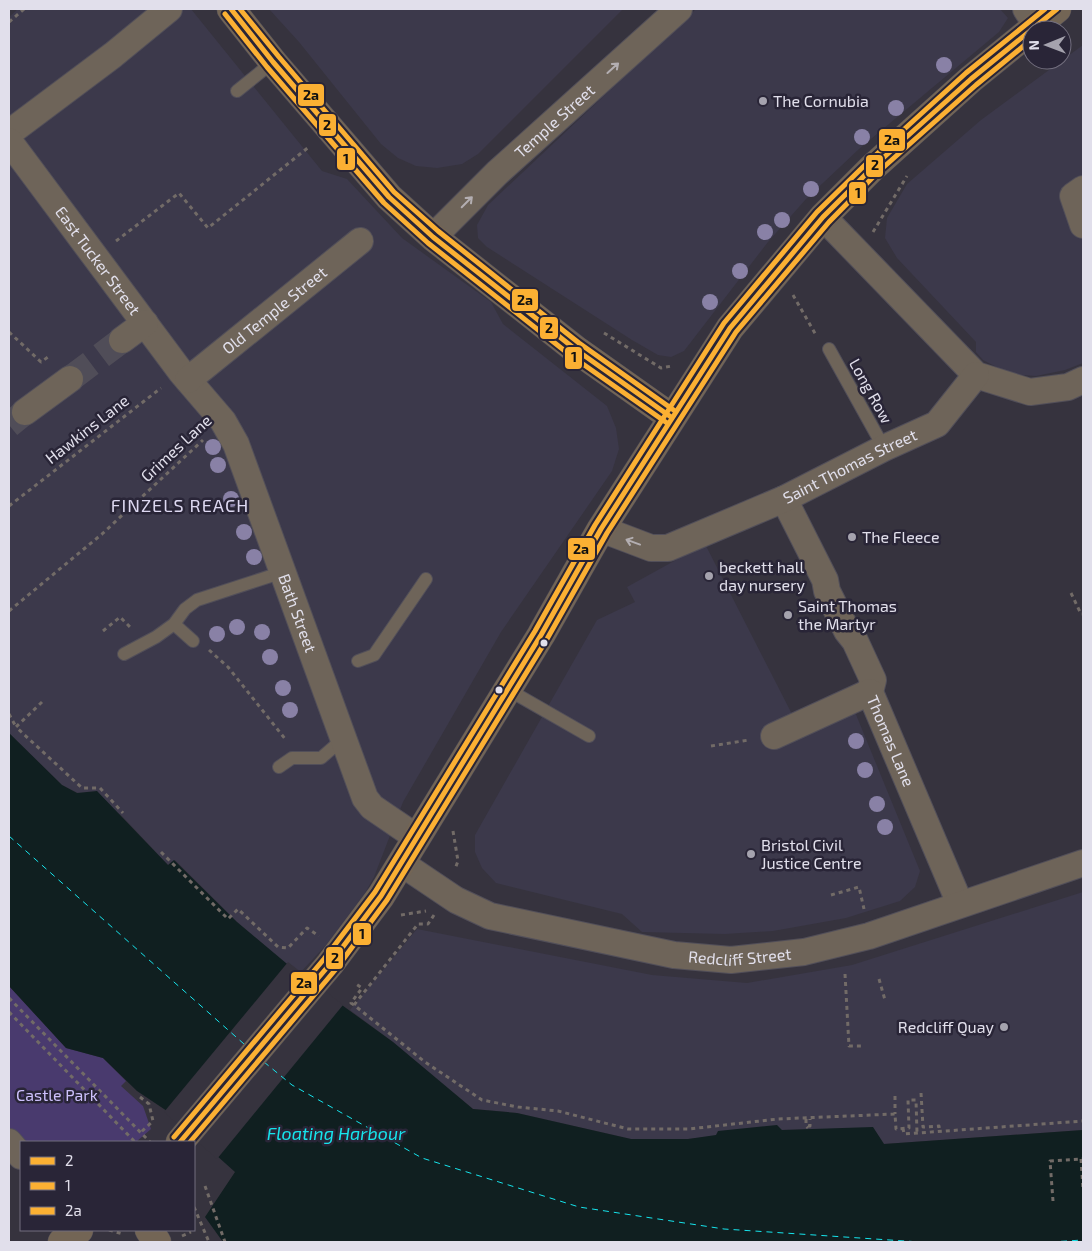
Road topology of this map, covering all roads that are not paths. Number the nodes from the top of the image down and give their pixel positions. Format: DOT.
graph roads {
  1 [pos="169,9"];
  2 [pos="231,9"];
  3 [pos="679,9"];
  4 [pos="1040,14"];
  5 [pos="273,62"];
  6 [pos="237,91"];
  7 [pos="9,133"];
  8 [pos="9,141"];
  9 [pos="1083,189"];
  10 [pos="823,217"];
  11 [pos="1083,225"];
  12 [pos="433,236"];
  13 [pos="360,240"];
  14 [pos="144,323"];
  15 [pos="122,340"];
  16 [pos="829,349"];
  17 [pos="976,375"];
  18 [pos="184,376"];
  19 [pos="70,379"];
  20 [pos="1083,380"];
  21 [pos="25,412"];
  22 [pos="671,417"];
  23 [pos="884,448"];
  24 [pos="784,499"];
  25 [pos="601,528"];
  26 [pos="283,572"];
  27 [pos="426,579"];
  28 [pos="174,624"];
  29 [pos="193,641"];
  30 [pos="124,654"];
  31 [pos="358,661"];
  32 [pos="507,689"];
  33 [pos="870,692"];
  34 [pos="589,736"];
  35 [pos="344,738"];
  36 [pos="766,738"];
  37 [pos="279,767"];
  38 [pos="416,837"];
  39 [pos="401,863"];
  40 [pos="1083,863"];
  41 [pos="960,904"];
  42 [pos="181,1141"];
  43 [pos="9,1142"];
  44 [pos="20,1155"];
  45 [pos="78,1231"];
  46 [pos="150,1231"];
  47 [pos="62,1242"];
  48 [pos="157,1242"];
  1 -- 7 [label="street"];
  2 -- 5 [label="main road"];
  12 -- 3 [label="street, Temple Street, one-way"];
  4 -- 10 [label="main road"];
  5 -- 6 [label="lane"];
  5 -- 12 [label="main road"];
  8 -- 14 [label="street, East Tucker Street"];
  9 -- 11 [label="street"];
  10 -- 17 [label="street"];
  10 -- 22 [label="main road"];
  12 -- 22 [label="main road"];
  13 -- 18 [label="street, Old Temple Street"];
  14 -- 15 [label="street"];
  14 -- 18 [label="street, East Tucker Street"];
  16 -- 23 [label="lane, Long Row"];
  17 -- 20 [label="street"];
  17 -- 23 [label="street, Saint Thomas Street"];
  18 -- 26 [label="street, Bath Street"];
  19 -- 21 [label="street"];
  22 -- 25 [label="main road"];
  23 -- 24 [label="street, Saint Thomas Street"];
  24 -- 25 [label="street, Saint Thomas Street, one-way"];
  24 -- 33 [label="street, Thomas Lane"];
  25 -- 32 [label="main road"];
  26 -- 28 [label="lane"];
  26 -- 35 [label="street, Bath Street"];
  27 -- 31 [label="lane"];
  28 -- 29 [label="lane"];
  28 -- 30 [label="lane"];
  32 -- 34 [label="lane"];
  32 -- 38 [label="main road"];
  33 -- 36 [label="street"];
  33 -- 41 [label="street, Thomas Lane"];
  35 -- 37 [label="lane"];
  35 -- 38 [label="street, Bath Street"];
  38 -- 39 [label="main road"];
  39 -- 41 [label="street, Redcliff Street"];
  39 -- 42 [label="main road"];
  40 -- 41 [label="street, Redcliff Street"];
  43 -- 44 [label="street"];
  45 -- 47 [label="main road"];
  46 -- 48 [label="main road"];
}
